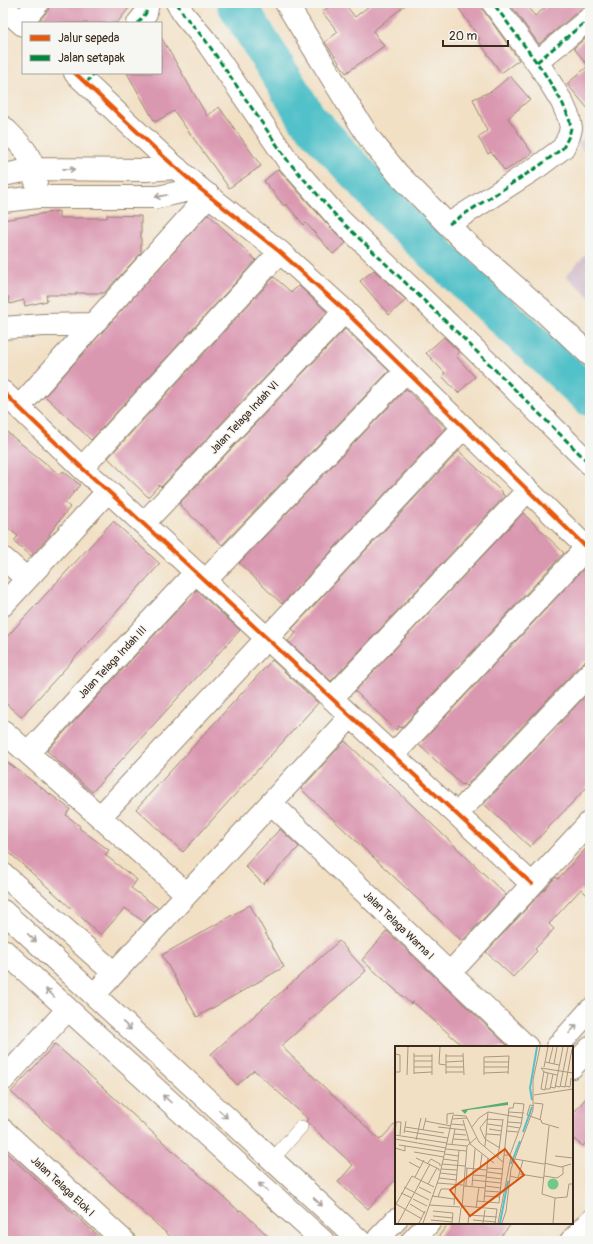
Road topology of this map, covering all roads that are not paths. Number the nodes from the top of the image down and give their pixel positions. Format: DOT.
graph roads {
  1 [pos="38,3"];
  2 [pos="148,3"];
  3 [pos="177,3"];
  4 [pos="286,3"];
  5 [pos="493,3"];
  6 [pos="3,7"];
  7 [pos="590,18"];
  8 [pos="24,22"];
  9 [pos="139,22"];
  10 [pos="22,24"];
  11 [pos="537,62"];
  12 [pos="85,76"];
  13 [pos="3,127"];
  14 [pos="177,168"];
  15 [pos="35,169"];
  16 [pos="3,175"];
  17 [pos="204,191"];
  18 [pos="38,197"];
  19 [pos="3,200"];
  20 [pos="449,224"];
  21 [pos="280,252"];
  22 [pos="345,311"];
  23 [pos="94,324"];
  24 [pos="3,328"];
  25 [pos="590,356"];
  26 [pos="406,371"];
  27 [pos="3,392"];
  28 [pos="19,407"];
  29 [pos="464,427"];
  30 [pos="590,464"];
  31 [pos="82,468"];
  32 [pos="528,490"];
  33 [pos="108,491"];
  34 [pos="144,523"];
  35 [pos="588,549"];
  36 [pos="3,558"];
  37 [pos="200,576"];
  38 [pos="27,579"];
  39 [pos="3,605"];
  40 [pos="267,638"];
  41 [pos="590,673"];
  42 [pos="332,698"];
  43 [pos="351,716"];
  44 [pos="3,731"];
  45 [pos="28,753"];
  46 [pos="393,755"];
  47 [pos="271,803"];
  48 [pos="457,814"];
  49 [pos="100,817"];
  50 [pos="590,822"];
  51 [pos="3,874"];
  52 [pos="532,884"];
  53 [pos="187,894"];
  54 [pos="3,911"];
  55 [pos="3,950"];
  56 [pos="114,973"];
  57 [pos="450,973"];
  58 [pos="94,995"];
  59 [pos="68,1009"];
  60 [pos="590,1010"];
  61 [pos="526,1046"];
  62 [pos="558,1046"];
  63 [pos="590,1048"];
  64 [pos="573,1066"];
  65 [pos="3,1080"];
  66 [pos="301,1127"];
  67 [pos="3,1130"];
  68 [pos="272,1160"];
  69 [pos="395,1221"];
  70 [pos="590,1221"];
  71 [pos="428,1224"];
  72 [pos="124,1241"];
  73 [pos="324,1241"];
  74 [pos="370,1241"];
  75 [pos="412,1241"];
  76 [pos="571,1241"];
  1 -- 8 [label="street"];
  2 -- 9 [label="street"];
  3 -- 30 [label="street"];
  4 -- 20 [label="street"];
  5 -- 11 [label="street"];
  6 -- 10 [label="street"];
  7 -- 11 [label="street"];
  11 -- 20 [label="street"];
  12 -- 14 [label="street"];
  13 -- 15 [label="street"];
  15 -- 14 [label="street, one-way"];
  14 -- 17 [label="street"];
  15 -- 16 [label="street"];
  15 -- 18 [label="street"];
  17 -- 18 [label="street, one-way"];
  17 -- 21 [label="street"];
  17 -- 23 [label="street"];
  18 -- 19 [label="street"];
  20 -- 25 [label="street"];
  21 -- 22 [label="street"];
  21 -- 31 [label="street"];
  22 -- 26 [label="street"];
  22 -- 34 [label="street, Jalan Telaga Indah VI"];
  23 -- 24 [label="street"];
  23 -- 28 [label="street"];
  26 -- 29 [label="street"];
  26 -- 37 [label="street, Jalan Telaga Indah III"];
  27 -- 28 [label="street"];
  28 -- 31 [label="street"];
  29 -- 32 [label="street"];
  29 -- 40 [label="street"];
  31 -- 33 [label="street"];
  32 -- 35 [label="street"];
  32 -- 42 [label="street"];
  33 -- 34 [label="street"];
  33 -- 38 [label="street"];
  34 -- 37 [label="street"];
  35 -- 46 [label="street"];
  36 -- 38 [label="street"];
  37 -- 40 [label="street"];
  37 -- 45 [label="street, Jalan Telaga Indah III"];
  38 -- 39 [label="street"];
  40 -- 42 [label="street"];
  40 -- 49 [label="street"];
  41 -- 48 [label="street"];
  42 -- 43 [label="street"];
  43 -- 46 [label="street"];
  43 -- 47 [label="street"];
  44 -- 45 [label="street"];
  45 -- 49 [label="street"];
  46 -- 48 [label="street"];
  47 -- 53 [label="street"];
  47 -- 57 [label="street, Jalan Telaga Warna I"];
  48 -- 52 [label="street"];
  49 -- 53 [label="street"];
  50 -- 52 [label="street"];
  51 -- 56 [label="street"];
  52 -- 57 [label="street"];
  53 -- 56 [label="street"];
  54 -- 58 [label="street, one-way"];
  59 -- 55 [label="street, one-way"];
  56 -- 58 [label="street"];
  57 -- 61 [label="street, Jalan Telaga Warna I"];
  58 -- 68 [label="street, one-way"];
  59 -- 65 [label="street"];
  73 -- 59 [label="street, one-way"];
  62 -- 60 [label="street, one-way"];
  63 -- 64 [label="street"];
  66 -- 68 [label="lane"];
  67 -- 72 [label="street, Jalan Telaga Elok I"];
  68 -- 74 [label="street, one-way"];
  69 -- 74 [label="street"];
  70 -- 76 [label="street"];
  71 -- 75 [label="street"];
}
